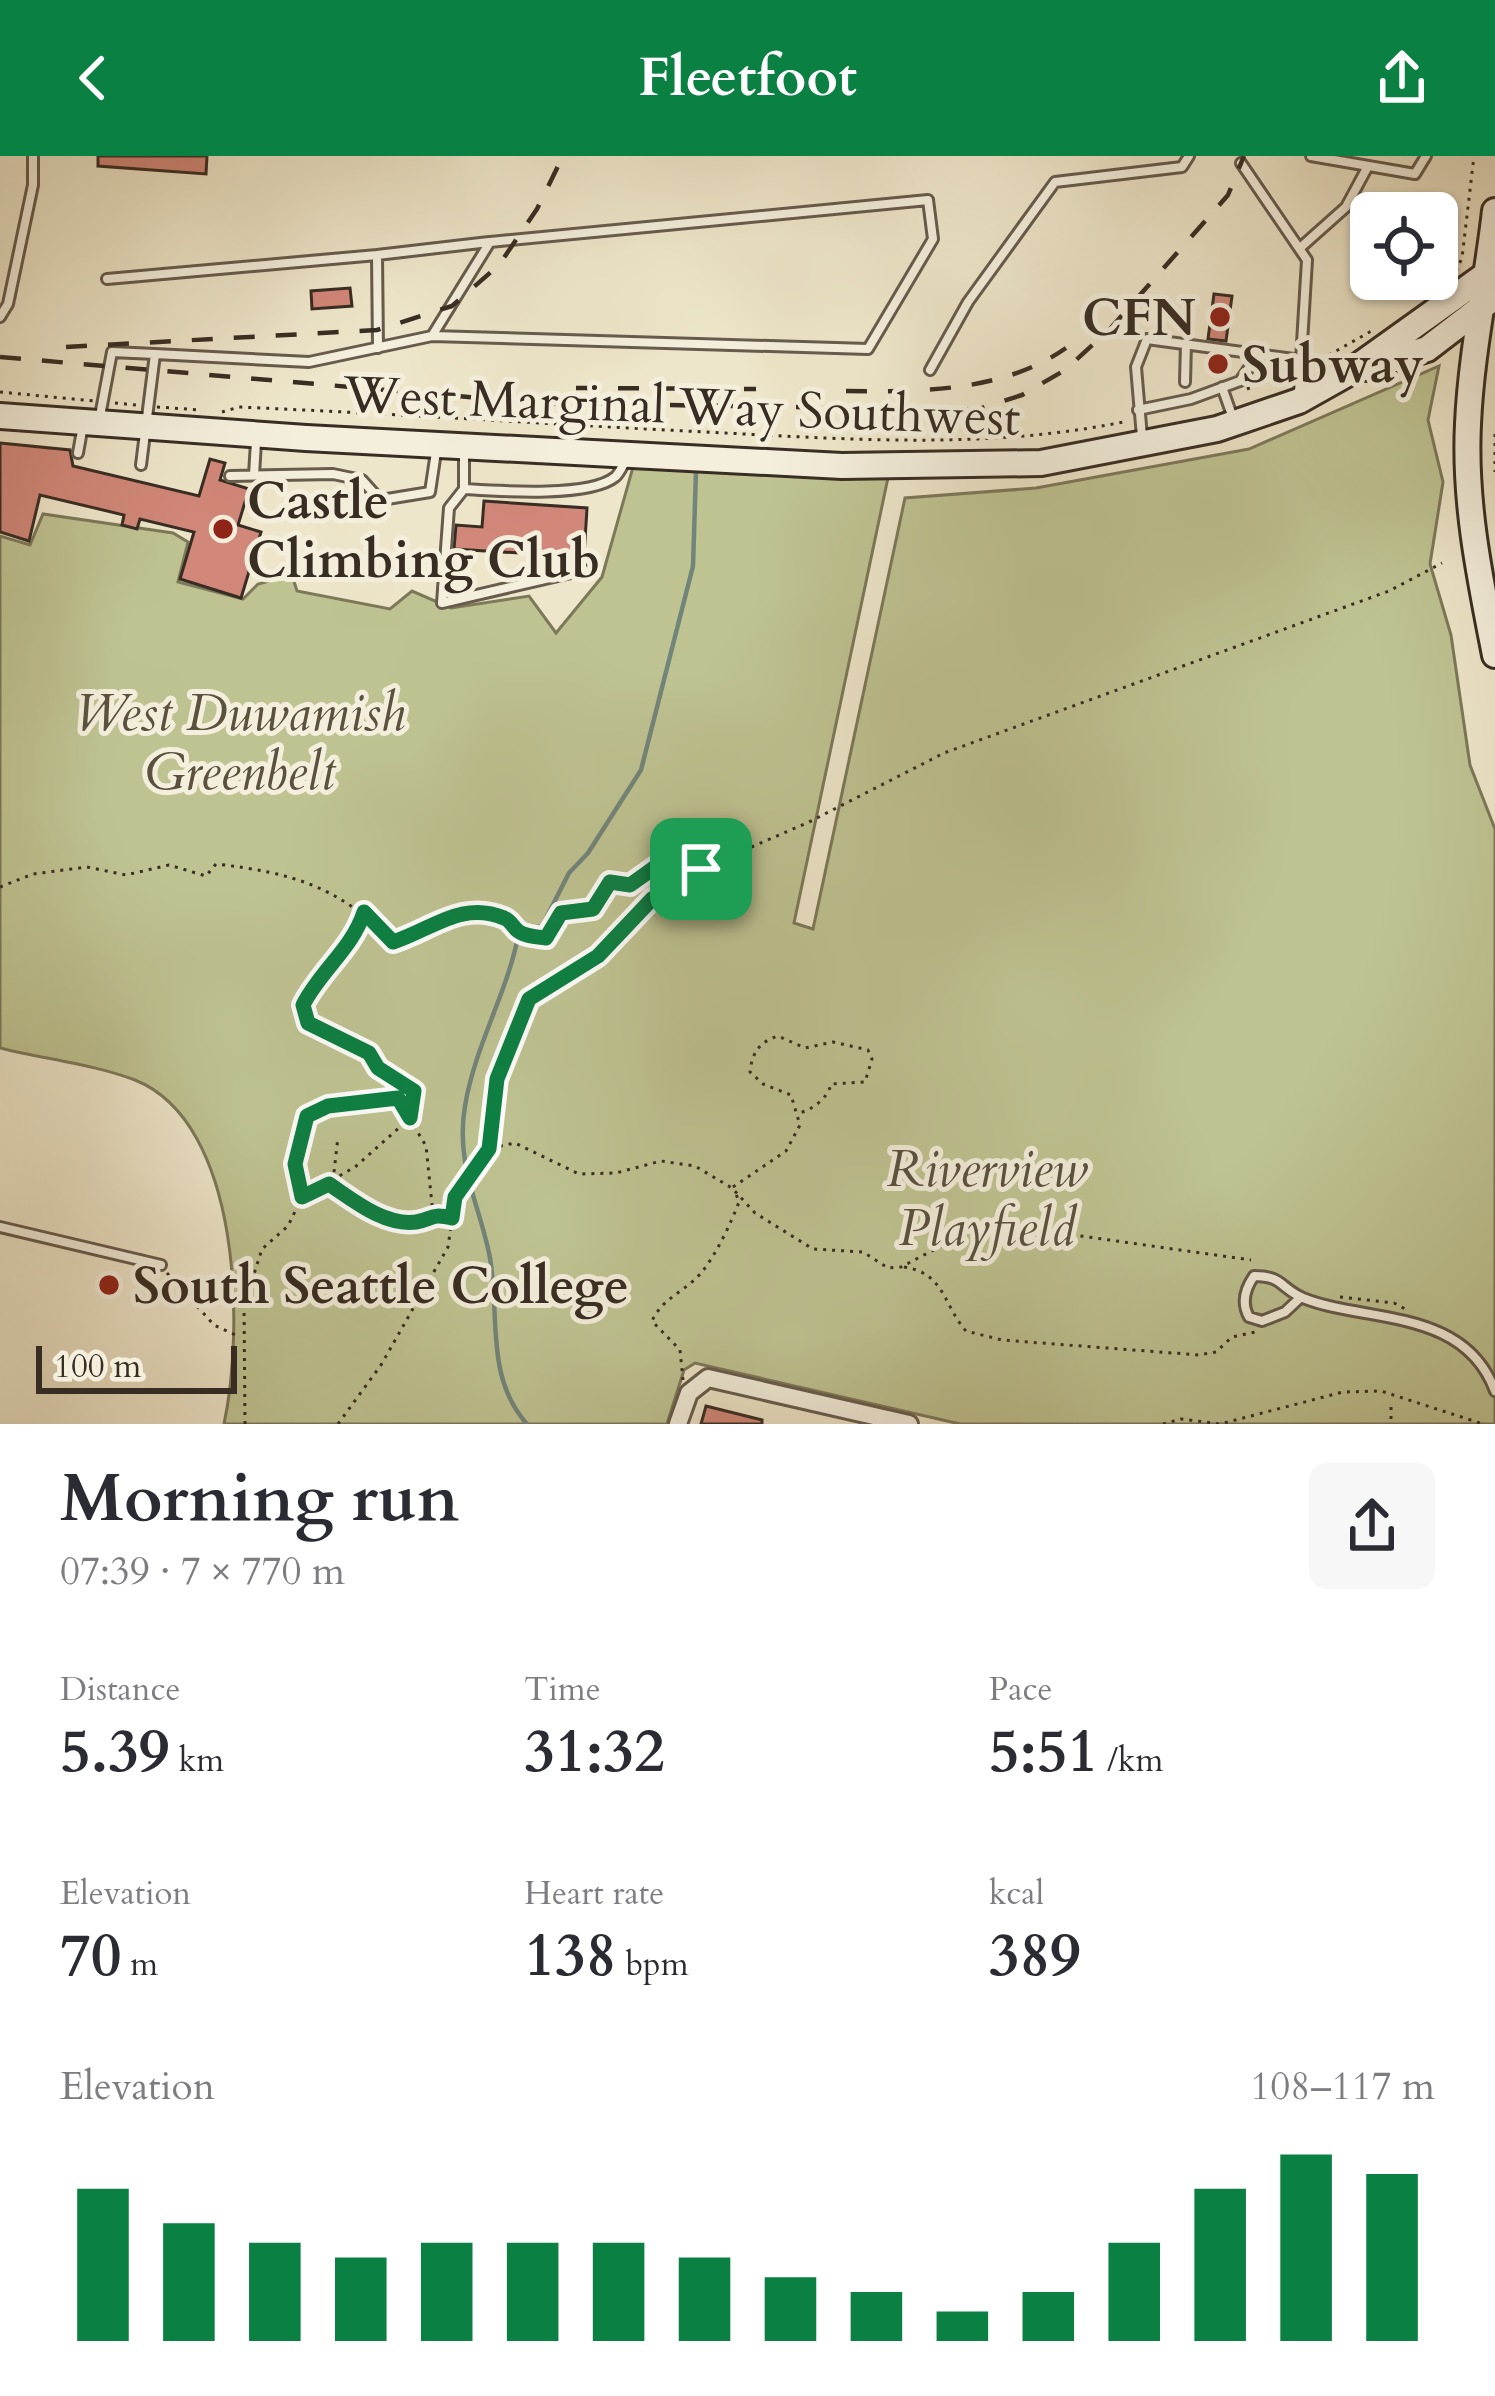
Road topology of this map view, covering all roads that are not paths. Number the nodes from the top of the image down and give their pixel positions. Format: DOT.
graph roads {
  1 [pos="33,156"];
  2 [pos="1189,156"];
  3 [pos="1311,156"];
  4 [pos="1426,156"];
  5 [pos="1241,163"];
  6 [pos="1367,167"];
  7 [pos="1495,211"];
  8 [pos="490,242"];
  9 [pos="1300,248"];
  10 [pos="377,255"];
  11 [pos="1482,277"];
  12 [pos="107,279"];
  13 [pos="0,317"];
  14 [pos="432,336"];
  15 [pos="1186,343"];
  16 [pos="378,348"];
  17 [pos="1427,350"];
  18 [pos="155,353"];
  19 [pos="1259,353"];
  20 [pos="1301,359"];
  21 [pos="1339,365"];
  22 [pos="930,370"];
  23 [pos="1185,382"];
  24 [pos="1222,387"];
  25 [pos="1472,390"];
  26 [pos="1299,401"];
  27 [pos="1230,410"];
  28 [pos="1138,414"];
  29 [pos="0,416"];
  30 [pos="95,416"];
  31 [pos="149,417"];
  32 [pos="256,434"];
  33 [pos="437,445"];
  34 [pos="464,445"];
  35 [pos="1144,445"];
  36 [pos="78,453"];
  37 [pos="629,455"];
  38 [pos="141,465"];
  39 [pos="230,476"];
  40 [pos="254,476"];
  41 [pos="464,489"];
  42 [pos="381,500"];
  43 [pos="302,513"];
  44 [pos="584,570"];
  45 [pos="1495,655"];
  46 [pos="0,1227"];
  47 [pos="161,1265"];
  48 [pos="1301,1297"];
  49 [pos="1495,1390"];
  50 [pos="678,1424"];
  51 [pos="909,1424"];
  1 -- 13 [label="lane"];
  2 -- 22 [label="lane"];
  3 -- 6 [label="lane"];
  4 -- 6 [label="lane"];
  5 -- 9 [label="lane"];
  6 -- 9 [label="lane"];
  7 -- 11 [label="main road"];
  8 -- 10 [label="lane"];
  8 -- 14 [label="lane"];
  8 -- 14 [label="lane"];
  9 -- 20 [label="lane"];
  10 -- 12 [label="lane"];
  10 -- 16 [label="lane"];
  11 -- 17 [label="main road, West Marginal Way Southwest"];
  11 -- 21 [label="main road, West Marginal Way Southwest"];
  11 -- 25 [label="main road"];
  14 -- 16 [label="lane"];
  15 -- 19 [label="lane"];
  15 -- 23 [label="lane"];
  15 -- 28 [label="lane"];
  16 -- 18 [label="lane"];
  17 -- 21 [label="main road, West Marginal Way Southwest"];
  17 -- 25 [label="main road"];
  18 -- 30 [label="lane"];
  18 -- 31 [label="lane"];
  19 -- 20 [label="lane"];
  19 -- 24 [label="lane"];
  20 -- 26 [label="lane"];
  21 -- 26 [label="main road, West Marginal Way Southwest"];
  24 -- 27 [label="lane"];
  24 -- 28 [label="lane"];
  25 -- 45 [label="main road"];
  26 -- 27 [label="main road, West Marginal Way Southwest"];
  27 -- 35 [label="main road, West Marginal Way Southwest"];
  28 -- 35 [label="lane"];
  29 -- 30 [label="main road, West Marginal Way Southwest"];
  30 -- 31 [label="main road, West Marginal Way Southwest"];
  30 -- 36 [label="lane"];
  31 -- 32 [label="main road, West Marginal Way Southwest"];
  31 -- 38 [label="lane"];
  32 -- 33 [label="main road, West Marginal Way Southwest"];
  32 -- 40 [label="lane"];
  33 -- 34 [label="main road, West Marginal Way Southwest"];
  33 -- 42 [label="lane"];
  34 -- 37 [label="main road, West Marginal Way Southwest"];
  34 -- 41 [label="lane"];
  35 -- 37 [label="main road, West Marginal Way Southwest"];
  37 -- 41 [label="lane"];
  39 -- 40 [label="lane"];
  40 -- 42 [label="lane"];
  41 -- 44 [label="lane"];
  42 -- 43 [label="lane"];
  46 -- 47 [label="lane"];
  48 -- 48 [label="lane"];
  48 -- 49 [label="lane"];
  50 -- 51 [label="street"];
}
